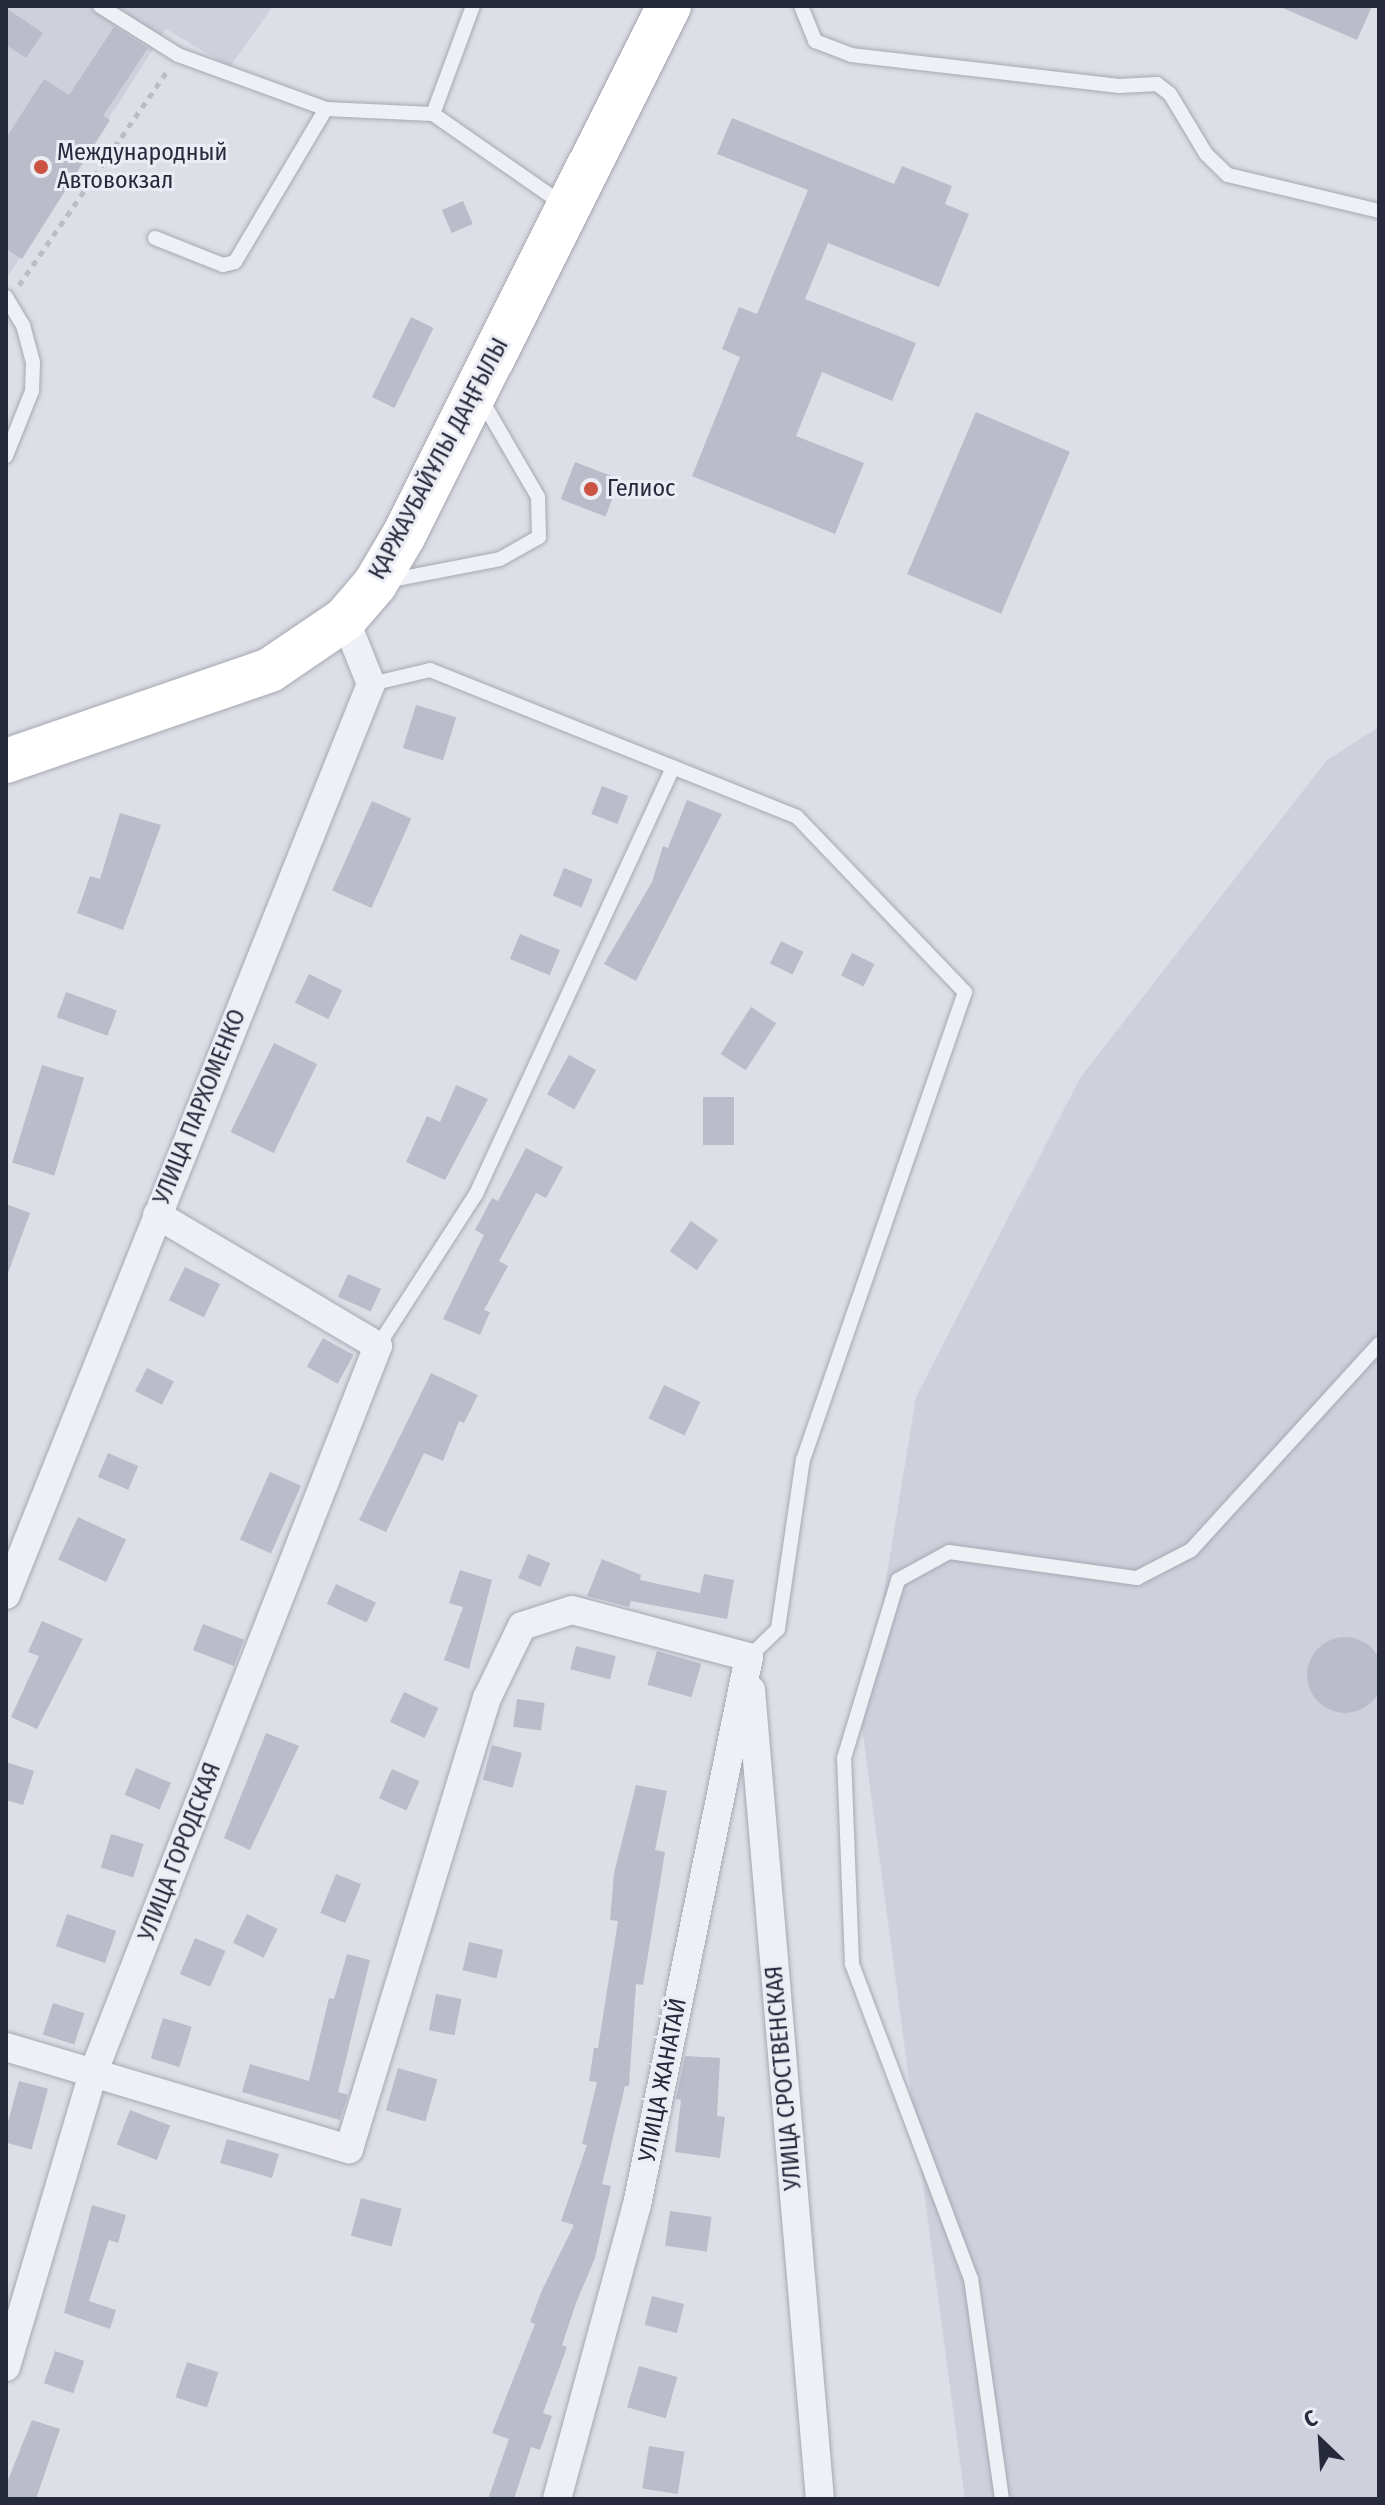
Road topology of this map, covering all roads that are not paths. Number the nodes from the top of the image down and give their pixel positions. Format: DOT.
graph roads {
  1 [pos="100,6"];
  2 [pos="473,6"];
  3 [pos="669,6"];
  4 [pos="801,6"];
  5 [pos="326,109"];
  6 [pos="433,114"];
  7 [pos="568,208"];
  8 [pos="1379,211"];
  9 [pos="155,238"];
  10 [pos="8,298"];
  11 [pos="476,391"];
  12 [pos="6,456"];
  13 [pos="375,584"];
  14 [pos="345,619"];
  15 [pos="371,684"];
  16 [pos="6,761"];
  17 [pos="673,767"];
  18 [pos="157,1215"];
  19 [pos="1379,1344"];
  20 [pos="378,1346"];
  21 [pos="6,1595"];
  22 [pos="749,1657"];
  23 [pos="6,2047"];
  24 [pos="92,2076"];
  25 [pos="6,2367"];
  26 [pos="557,2499"];
  27 [pos="820,2499"];
  28 [pos="1002,2499"];
  1 -- 5 [label="lane"];
  2 -- 6 [label="lane"];
  3 -- 7 [label="highway, ҚАРЖАУБАЙҰЛЫ ДАҢҒЫЛЫ"];
  4 -- 8 [label="lane"];
  5 -- 6 [label="lane"];
  5 -- 9 [label="lane"];
  6 -- 7 [label="lane"];
  7 -- 11 [label="highway, ҚАРЖАУБАЙҰЛЫ ДАҢҒЫЛЫ"];
  10 -- 12 [label="lane"];
  11 -- 13 [label="highway, ҚАРЖАУБАЙҰЛЫ ДАҢҒЫЛЫ"];
  11 -- 13 [label="lane"];
  13 -- 14 [label="highway, ҚАРЖАУБАЙҰЛЫ ДАҢҒЫЛЫ"];
  14 -- 15 [label="street"];
  14 -- 16 [label="highway, ҚАРЖАУБАЙҰЛЫ ДАҢҒЫЛЫ"];
  15 -- 17 [label="lane"];
  15 -- 18 [label="street, УЛИЦА ПАРХОМЕНКО"];
  17 -- 20 [label="lane"];
  17 -- 22 [label="lane"];
  18 -- 20 [label="street"];
  18 -- 21 [label="street, УЛИЦА ПАРХОМЕНКО"];
  19 -- 28 [label="lane"];
  20 -- 24 [label="street, УЛИЦА ГОРОДСКАЯ"];
  22 -- 24 [label="street"];
  22 -- 26 [label="street, УЛИЦА ЖАНАТАЙ"];
  22 -- 27 [label="street, УЛИЦА СРОСТВЕНСКАЯ"];
  23 -- 24 [label="street"];
  24 -- 25 [label="street, УЛИЦА ГОРОДСКАЯ"];
}
